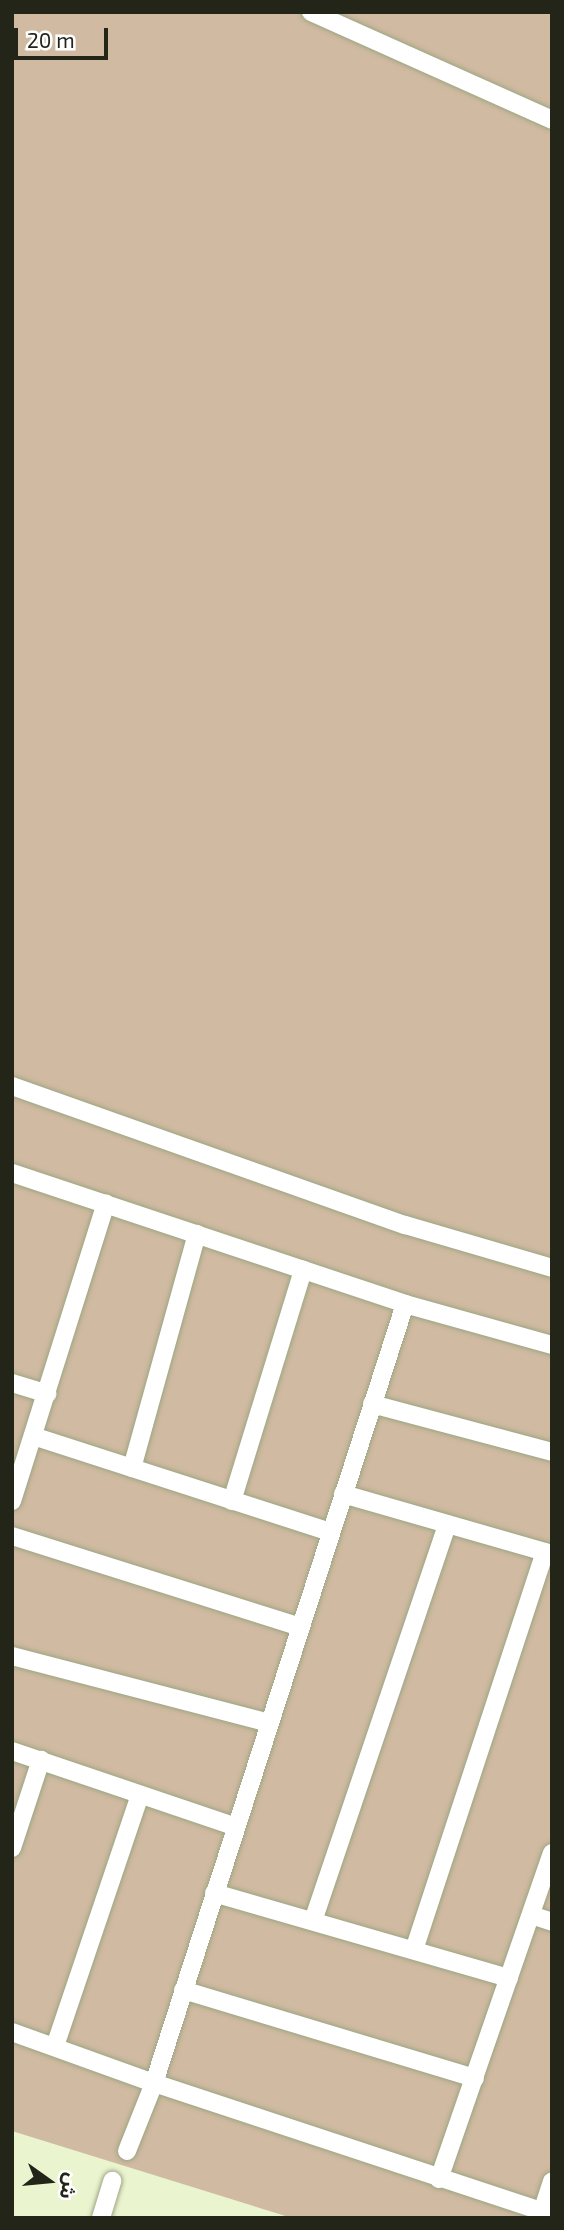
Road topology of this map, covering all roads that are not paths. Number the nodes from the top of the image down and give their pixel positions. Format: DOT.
graph roads {
  1 [pos="311,12"];
  2 [pos="552,120"];
  3 [pos="12,1086"];
  4 [pos="12,1172"];
  5 [pos="106,1203"];
  6 [pos="197,1234"];
  7 [pos="552,1268"];
  8 [pos="303,1270"];
  9 [pos="405,1304"];
  10 [pos="552,1345"];
  11 [pos="12,1383"];
  12 [pos="47,1394"];
  13 [pos="372,1404"];
  14 [pos="33,1436"];
  15 [pos="552,1452"];
  16 [pos="132,1468"];
  17 [pos="343,1494"];
  18 [pos="12,1501"];
  19 [pos="232,1501"];
  20 [pos="447,1524"];
  21 [pos="330,1532"];
  22 [pos="12,1536"];
  23 [pos="548,1553"];
  24 [pos="300,1627"];
  25 [pos="12,1656"];
  26 [pos="269,1723"];
  27 [pos="12,1751"];
  28 [pos="41,1760"];
  29 [pos="141,1795"];
  30 [pos="236,1827"];
  31 [pos="12,1848"];
  32 [pos="552,1853"];
  33 [pos="214,1893"];
  34 [pos="531,1915"];
  35 [pos="313,1921"];
  36 [pos="552,1922"];
  37 [pos="414,1951"];
  38 [pos="509,1978"];
  39 [pos="184,1990"];
  40 [pos="12,2032"];
  41 [pos="55,2046"];
  42 [pos="475,2078"];
  43 [pos="154,2083"];
  44 [pos="127,2151"];
  45 [pos="439,2179"];
  46 [pos="112,2181"];
  47 [pos="552,2182"];
  48 [pos="547,2214"];
  49 [pos="101,2218"];
  1 -- 2 [label="lane"];
  3 -- 7 [label="lane"];
  4 -- 5 [label="lane"];
  5 -- 6 [label="lane"];
  5 -- 12 [label="lane"];
  6 -- 8 [label="lane"];
  6 -- 16 [label="lane"];
  8 -- 9 [label="lane"];
  8 -- 19 [label="lane"];
  9 -- 10 [label="lane"];
  9 -- 13 [label="lane"];
  11 -- 12 [label="lane"];
  12 -- 14 [label="lane"];
  13 -- 15 [label="lane"];
  13 -- 17 [label="lane"];
  14 -- 16 [label="lane"];
  14 -- 18 [label="lane"];
  16 -- 19 [label="lane"];
  17 -- 20 [label="lane"];
  17 -- 21 [label="lane"];
  19 -- 21 [label="lane"];
  20 -- 23 [label="lane"];
  20 -- 35 [label="lane"];
  21 -- 24 [label="lane"];
  22 -- 24 [label="lane"];
  23 -- 37 [label="lane"];
  24 -- 26 [label="lane"];
  25 -- 26 [label="lane"];
  26 -- 30 [label="lane"];
  27 -- 28 [label="lane"];
  28 -- 29 [label="lane"];
  28 -- 31 [label="lane"];
  29 -- 30 [label="lane"];
  29 -- 41 [label="lane"];
  30 -- 33 [label="lane"];
  32 -- 34 [label="lane"];
  33 -- 35 [label="lane"];
  33 -- 39 [label="lane"];
  34 -- 36 [label="lane"];
  34 -- 38 [label="lane"];
  35 -- 37 [label="lane"];
  37 -- 38 [label="lane"];
  38 -- 42 [label="lane"];
  39 -- 42 [label="lane"];
  39 -- 43 [label="lane"];
  40 -- 41 [label="lane"];
  41 -- 43 [label="lane"];
  42 -- 45 [label="lane"];
  43 -- 44 [label="lane"];
  43 -- 45 [label="lane"];
  45 -- 48 [label="lane"];
  46 -- 49 [label="lane"];
  47 -- 48 [label="lane"];
}
